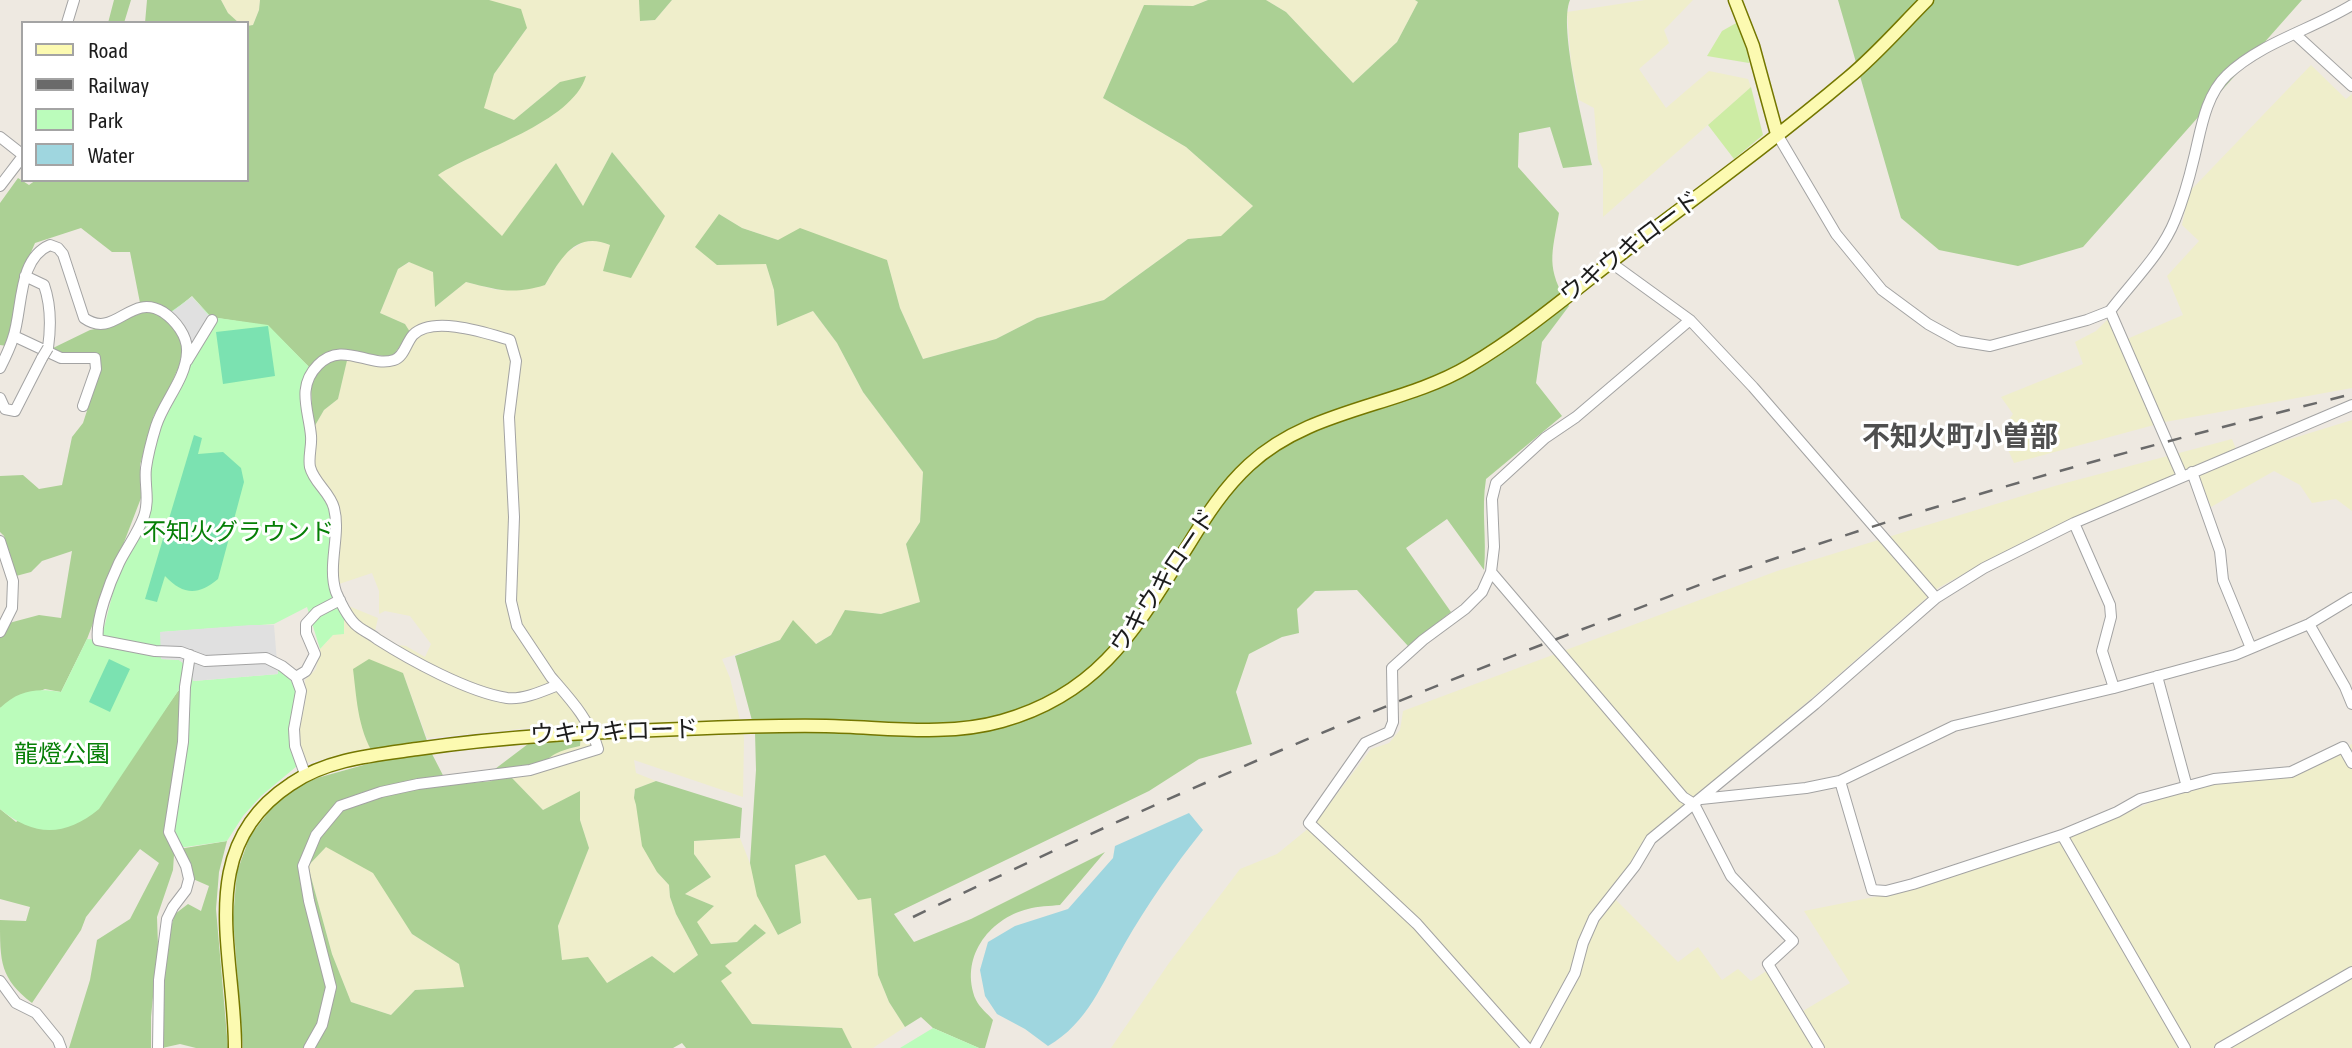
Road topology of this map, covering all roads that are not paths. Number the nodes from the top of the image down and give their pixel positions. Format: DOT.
graph roads {
  1 [pos="74,0"];
  2 [pos="1735,0"];
  3 [pos="1927,0"];
  4 [pos="2352,5"];
  5 [pos="68,21"];
  6 [pos="2295,34"];
  7 [pos="2352,86"];
  8 [pos="1777,134"];
  9 [pos="0,137"];
  10 [pos="21,153"];
  11 [pos="21,158"];
  12 [pos="0,186"];
  13 [pos="1610,262"];
  14 [pos="25,276"];
  15 [pos="2110,311"];
  16 [pos="212,320"];
  17 [pos="1690,320"];
  18 [pos="14,337"];
  19 [pos="185,363"];
  20 [pos="0,368"];
  21 [pos="0,398"];
  22 [pos="2352,405"];
  23 [pos="83,406"];
  24 [pos="2,413"];
  25 [pos="2193,472"];
  26 [pos="2182,476"];
  27 [pos="2074,523"];
  28 [pos="0,541"];
  29 [pos="1491,572"];
  30 [pos="1936,598"];
  31 [pos="2352,598"];
  32 [pos="340,600"];
  33 [pos="2309,624"];
  34 [pos="0,632"];
  35 [pos="2252,648"];
  36 [pos="190,655"];
  37 [pos="2157,676"];
  38 [pos="296,677"];
  39 [pos="558,685"];
  40 [pos="2113,688"];
  41 [pos="2352,704"];
  42 [pos="593,731"];
  43 [pos="2347,744"];
  44 [pos="2352,763"];
  45 [pos="305,774"];
  46 [pos="1840,781"];
  47 [pos="2187,786"];
  48 [pos="1698,801"];
  49 [pos="2062,835"];
  50 [pos="2352,972"];
  51 [pos="0,981"];
  52 [pos="61,1048"];
  53 [pos="158,1048"];
  54 [pos="235,1048"];
  55 [pos="309,1048"];
  56 [pos="1527,1048"];
  57 [pos="1534,1048"];
  58 [pos="1819,1048"];
  59 [pos="2185,1048"];
  60 [pos="2220,1048"];
  1 -- 5 [label="street"];
  2 -- 8 [label="street"];
  3 -- 8 [label="street, ウキウキロード"];
  4 -- 6 [label="street"];
  6 -- 7 [label="street"];
  6 -- 15 [label="street"];
  8 -- 13 [label="street, ウキウキロード"];
  8 -- 15 [label="street"];
  9 -- 10 [label="street"];
  11 -- 12 [label="street"];
  13 -- 17 [label="street"];
  13 -- 42 [label="street, ウキウキロード"];
  14 -- 18 [label="street"];
  14 -- 19 [label="street"];
  14 -- 24 [label="street, bridge"];
  15 -- 26 [label="street"];
  16 -- 19 [label="street"];
  17 -- 29 [label="street"];
  17 -- 30 [label="street"];
  18 -- 20 [label="street"];
  18 -- 23 [label="street"];
  19 -- 36 [label="street"];
  21 -- 24 [label="street"];
  22 -- 25 [label="street"];
  25 -- 26 [label="street"];
  25 -- 35 [label="street"];
  26 -- 27 [label="street"];
  27 -- 30 [label="street"];
  27 -- 40 [label="street"];
  28 -- 34 [label="street"];
  29 -- 48 [label="street"];
  29 -- 56 [label="street"];
  30 -- 48 [label="street"];
  31 -- 33 [label="street"];
  32 -- 38 [label="street"];
  32 -- 39 [label="street"];
  32 -- 39 [label="street"];
  33 -- 35 [label="street"];
  33 -- 41 [label="street"];
  35 -- 37 [label="street"];
  36 -- 38 [label="street"];
  36 -- 53 [label="street"];
  37 -- 40 [label="street"];
  37 -- 47 [label="street"];
  38 -- 45 [label="street"];
  39 -- 42 [label="street"];
  40 -- 46 [label="street"];
  42 -- 45 [label="street, ウキウキロード"];
  42 -- 55 [label="street"];
  43 -- 44 [label="street"];
  43 -- 47 [label="street"];
  45 -- 54 [label="street, ウキウキロード"];
  46 -- 48 [label="street"];
  46 -- 49 [label="street"];
  47 -- 49 [label="street"];
  48 -- 57 [label="street"];
  48 -- 58 [label="street"];
  49 -- 59 [label="street"];
  50 -- 60 [label="street"];
  51 -- 52 [label="street"];
}
